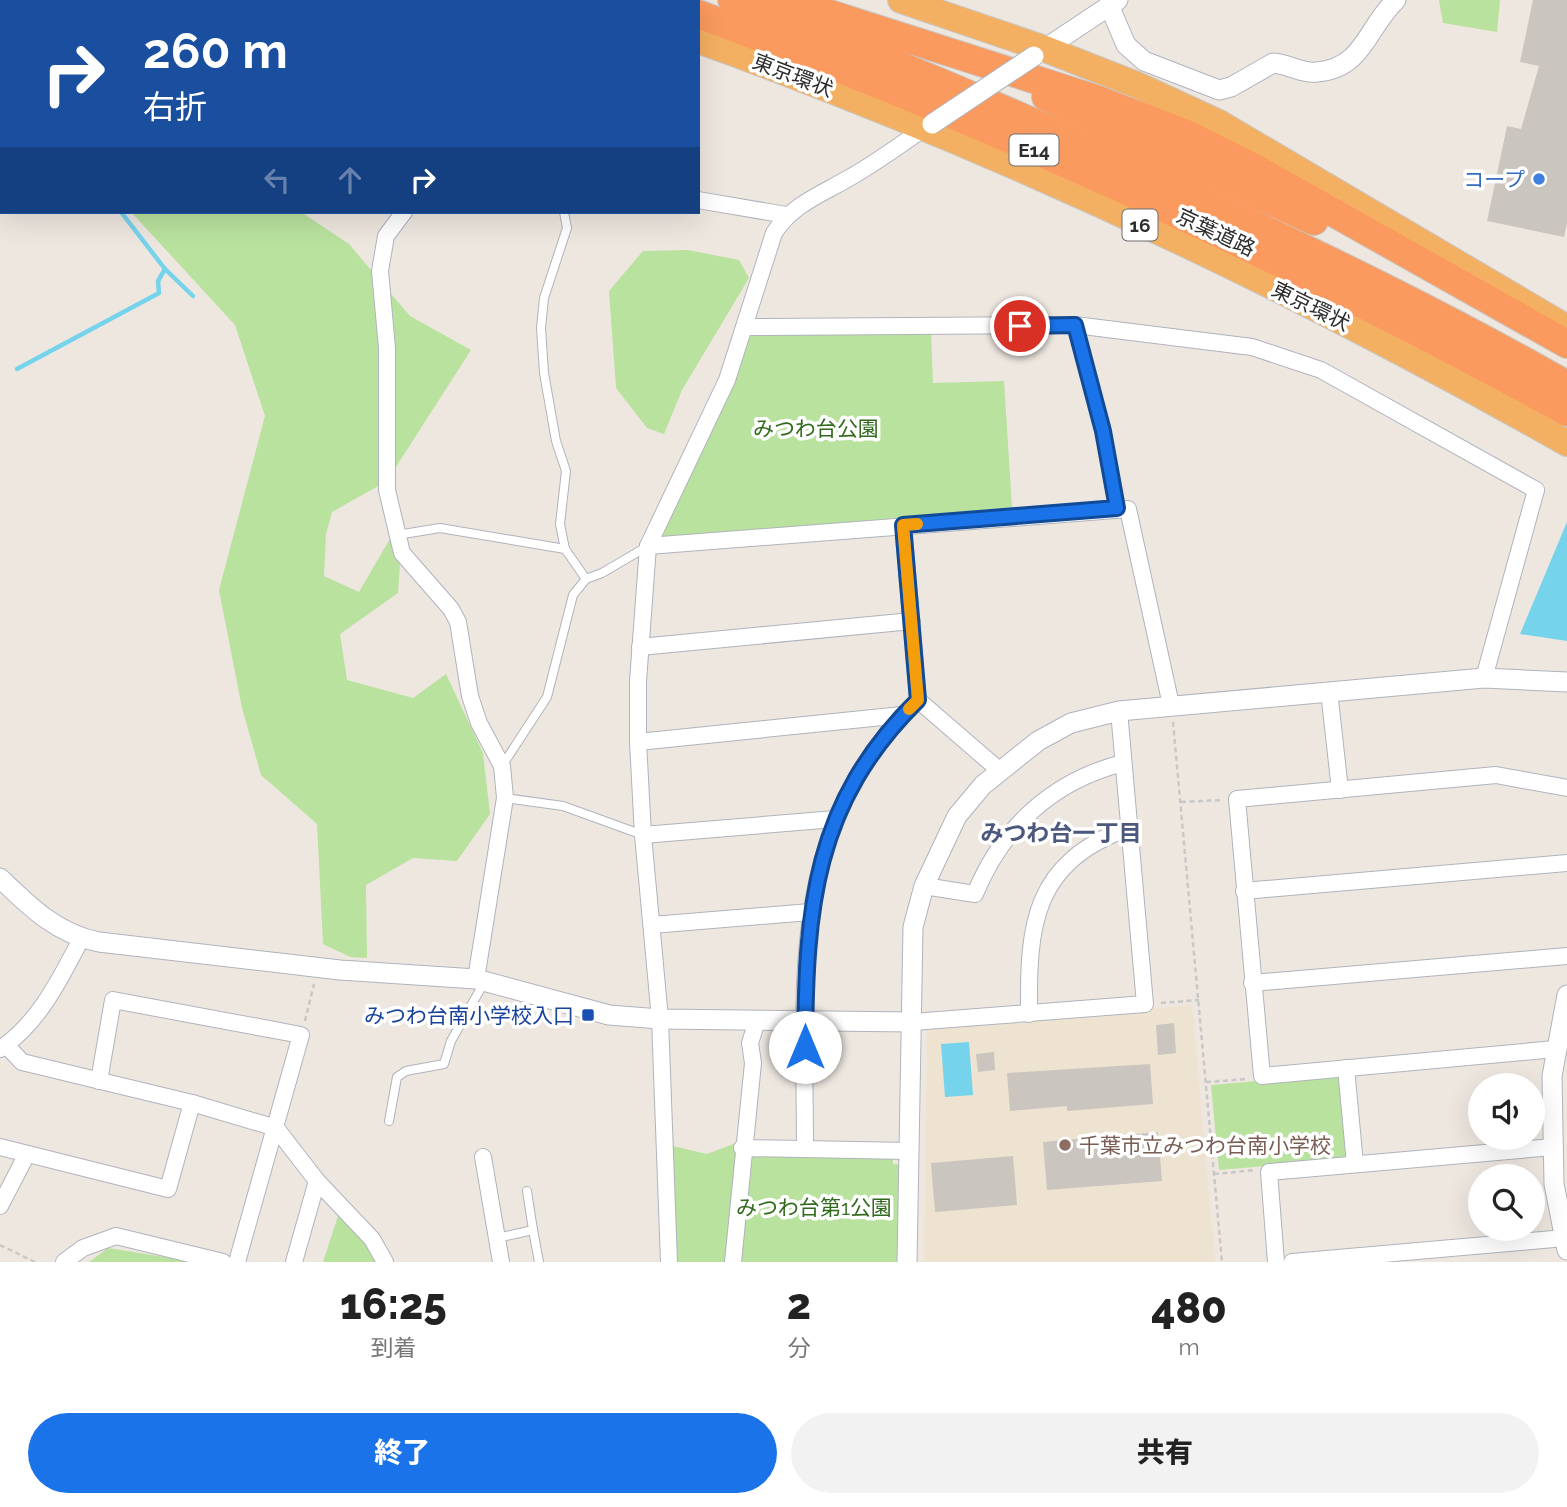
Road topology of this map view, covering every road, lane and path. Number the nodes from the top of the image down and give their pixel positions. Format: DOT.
graph roads {
  1 [pos="732,0"];
  2 [pos="786,0"];
  3 [pos="901,0"];
  4 [pos="1396,0"];
  5 [pos="1113,2"];
  6 [pos="700,14"];
  7 [pos="700,41"];
  8 [pos="955,52"];
  9 [pos="1039,53"];
  10 [pos="928,126"];
  11 [pos="700,200"];
  12 [pos="402,214"];
  13 [pos="564,214"];
  14 [pos="786,215"];
  15 [pos="1369,293"];
  16 [pos="1075,325"];
  17 [pos="747,327"];
  18 [pos="1567,328"];
  19 [pos="1567,345"];
  20 [pos="1567,385"];
  21 [pos="1567,412"];
  22 [pos="1567,443"];
  23 [pos="1117,508"];
  24 [pos="903,525"];
  25 [pos="397,535"];
  26 [pos="648,546"];
  27 [pos="565,549"];
  28 [pos="586,579"];
  29 [pos="912,621"];
  30 [pos="640,647"];
  31 [pos="1484,678"];
  32 [pos="1567,682"];
  33 [pos="1329,691"];
  34 [pos="918,700"];
  35 [pos="1171,705"];
  36 [pos="1119,711"];
  37 [pos="902,715"];
  38 [pos="638,743"];
  39 [pos="1123,763"];
  40 [pos="502,765"];
  41 [pos="999,770"];
  42 [pos="1567,789"];
  43 [pos="1340,790"];
  44 [pos="505,799"];
  45 [pos="1237,799"];
  46 [pos="1181,802"];
  47 [pos="835,819"];
  48 [pos="1128,828"];
  49 [pos="643,835"];
  50 [pos="1567,863"];
  51 [pos="0,878"];
  52 [pos="925,886"];
  53 [pos="1244,891"];
  54 [pos="810,912"];
  55 [pos="652,925"];
  56 [pos="81,939"];
  57 [pos="1567,956"];
  58 [pos="319,967"];
  59 [pos="480,980"];
  60 [pos="1252,983"];
  61 [pos="1567,995"];
  62 [pos="1199,1000"];
  63 [pos="1144,1004"];
  64 [pos="1028,1014"];
  65 [pos="1565,1016"];
  66 [pos="660,1019"];
  67 [pos="757,1021"];
  68 [pos="805,1022"];
  69 [pos="912,1022"];
  70 [pos="301,1035"];
  71 [pos="3,1047"];
  72 [pos="1555,1049"];
  73 [pos="1346,1068"];
  74 [pos="1262,1076"];
  75 [pos="99,1081"];
  76 [pos="1206,1082"];
  77 [pos="192,1103"];
  78 [pos="389,1121"];
  79 [pos="276,1128"];
  80 [pos="0,1147"];
  81 [pos="1553,1147"];
  82 [pos="742,1149"];
  83 [pos="805,1149"];
  84 [pos="909,1151"];
  85 [pos="27,1154"];
  86 [pos="483,1157"];
  87 [pos="1355,1164"];
  88 [pos="1269,1172"];
  89 [pos="1214,1174"];
  90 [pos="317,1181"];
  91 [pos="527,1191"];
  92 [pos="0,1206"];
  93 [pos="533,1230"];
  94 [pos="497,1238"];
  95 [pos="1566,1244"];
  96 [pos="0,1245"];
  97 [pos="195,1258"];
  98 [pos="35,1262"];
  99 [pos="64,1262"];
  100 [pos="223,1262"];
  101 [pos="237,1262"];
  102 [pos="294,1262"];
  103 [pos="385,1262"];
  104 [pos="501,1262"];
  105 [pos="540,1262"];
  106 [pos="669,1262"];
  107 [pos="733,1262"];
  108 [pos="907,1262"];
  109 [pos="1222,1262"];
  110 [pos="1276,1262"];
  111 [pos="1292,1262"];
  1 -- 15 [label="highway, 京葉道路 / E14"];
  2 -- 8 [label="highway"];
  3 -- 9 [label="highway"];
  4 -- 5 [label="street"];
  5 -- 9 [label="street"];
  6 -- 15 [label="highway, 京葉道路 / E14"];
  7 -- 10 [label="highway, 東京環状 / 16"];
  8 -- 19 [label="highway"];
  8 -- 19 [label="highway"];
  9 -- 10 [label="street, bridge"];
  9 -- 18 [label="highway"];
  10 -- 14 [label="street"];
  10 -- 22 [label="highway, 東京環状 / 16"];
  11 -- 14 [label="street"];
  12 -- 25 [label="street"];
  13 -- 27 [label="lane"];
  14 -- 17 [label="street"];
  15 -- 20 [label="highway, 京葉道路 / E14"];
  15 -- 21 [label="highway, 京葉道路 / E14"];
  16 -- 17 [label="street"];
  16 -- 23 [label="lane"];
  16 -- 31 [label="street"];
  17 -- 26 [label="street"];
  23 -- 24 [label="street"];
  23 -- 35 [label="street"];
  24 -- 26 [label="street"];
  24 -- 29 [label="street"];
  25 -- 27 [label="lane"];
  25 -- 40 [label="street"];
  26 -- 28 [label="lane"];
  26 -- 30 [label="street"];
  27 -- 28 [label="lane"];
  28 -- 40 [label="lane"];
  29 -- 30 [label="street"];
  29 -- 34 [label="street"];
  30 -- 38 [label="street"];
  31 -- 32 [label="street"];
  31 -- 33 [label="street"];
  33 -- 35 [label="street"];
  33 -- 43 [label="street"];
  34 -- 37 [label="street"];
  34 -- 41 [label="street"];
  35 -- 36 [label="street"];
  35 -- 46 [label="path"];
  36 -- 39 [label="street"];
  36 -- 41 [label="street"];
  37 -- 38 [label="street"];
  37 -- 47 [label="street"];
  38 -- 49 [label="street"];
  39 -- 48 [label="street"];
  39 -- 52 [label="street"];
  40 -- 44 [label="street"];
  41 -- 52 [label="street"];
  42 -- 43 [label="street"];
  43 -- 45 [label="street"];
  44 -- 49 [label="lane"];
  44 -- 59 [label="street"];
  45 -- 46 [label="path"];
  45 -- 53 [label="street"];
  46 -- 62 [label="path"];
  47 -- 49 [label="street"];
  47 -- 54 [label="street"];
  48 -- 63 [label="street"];
  48 -- 64 [label="street"];
  49 -- 55 [label="street"];
  50 -- 53 [label="street"];
  51 -- 56 [label="street"];
  52 -- 69 [label="street"];
  53 -- 60 [label="street"];
  54 -- 55 [label="street"];
  54 -- 68 [label="street"];
  55 -- 66 [label="street"];
  56 -- 58 [label="street"];
  56 -- 71 [label="street"];
  57 -- 60 [label="street"];
  58 -- 59 [label="street"];
  58 -- 70 [label="path"];
  59 -- 66 [label="street"];
  59 -- 78 [label="lane"];
  60 -- 74 [label="street"];
  61 -- 65 [label="street"];
  62 -- 63 [label="path"];
  62 -- 76 [label="path"];
  63 -- 64 [label="street"];
  64 -- 69 [label="street"];
  65 -- 72 [label="street"];
  66 -- 67 [label="street"];
  66 -- 106 [label="street"];
  67 -- 68 [label="street"];
  67 -- 82 [label="street"];
  68 -- 69 [label="street"];
  68 -- 83 [label="street"];
  69 -- 84 [label="street"];
  70 -- 75 [label="street"];
  70 -- 79 [label="street"];
  71 -- 75 [label="street"];
  72 -- 73 [label="street"];
  72 -- 81 [label="street"];
  73 -- 74 [label="street"];
  73 -- 87 [label="street"];
  74 -- 76 [label="path"];
  75 -- 77 [label="street"];
  76 -- 89 [label="path"];
  77 -- 79 [label="street"];
  77 -- 85 [label="street"];
  79 -- 90 [label="street"];
  79 -- 101 [label="street"];
  80 -- 85 [label="street"];
  81 -- 87 [label="street"];
  81 -- 95 [label="street"];
  82 -- 83 [label="street"];
  82 -- 107 [label="street"];
  83 -- 84 [label="street"];
  84 -- 108 [label="street"];
  85 -- 92 [label="street"];
  86 -- 94 [label="street"];
  87 -- 88 [label="street"];
  88 -- 89 [label="path"];
  88 -- 110 [label="street"];
  89 -- 109 [label="path"];
  90 -- 102 [label="street"];
  90 -- 103 [label="street"];
  91 -- 93 [label="lane"];
  93 -- 94 [label="lane"];
  93 -- 105 [label="lane"];
  94 -- 104 [label="street"];
  95 -- 111 [label="street"];
  96 -- 98 [label="path"];
  97 -- 99 [label="street"];
  97 -- 100 [label="street"];
}
